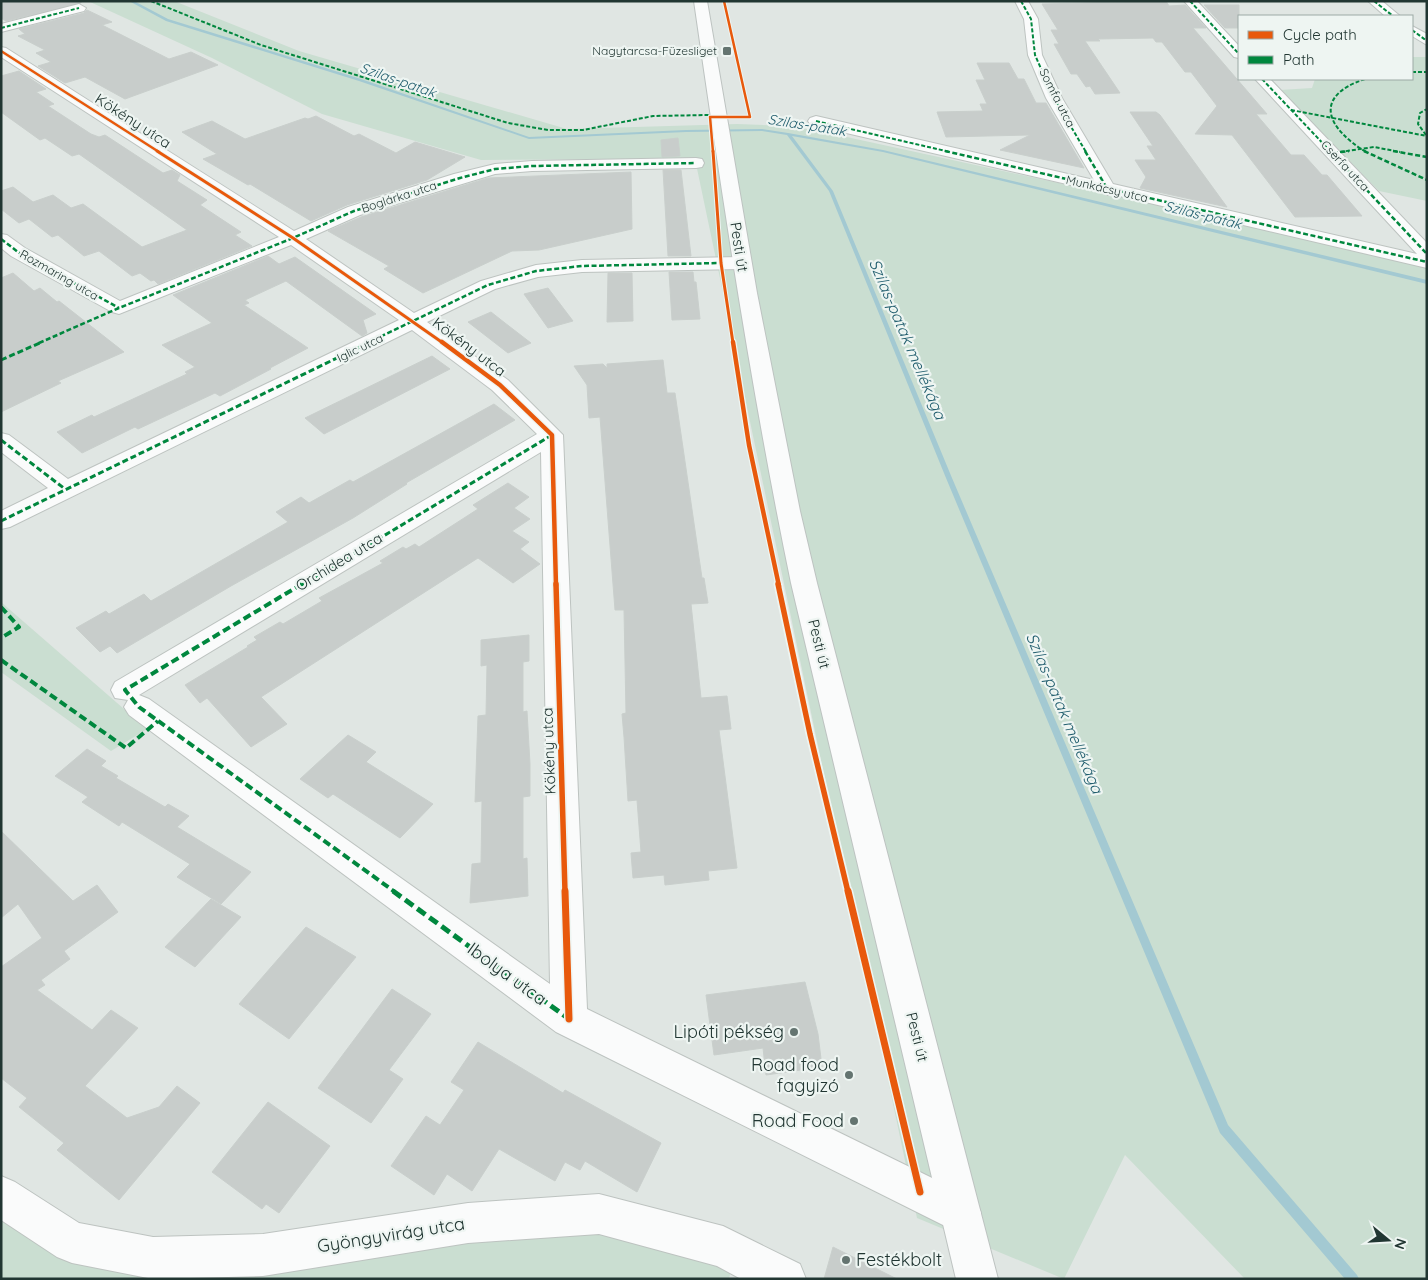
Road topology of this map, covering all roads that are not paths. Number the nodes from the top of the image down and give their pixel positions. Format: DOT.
graph roads {
  1 [pos="700,1"];
  2 [pos="1021,1"];
  3 [pos="1190,1"];
  4 [pos="1374,1"];
  5 [pos="79,8"];
  6 [pos="1392,15"];
  7 [pos="1,28"];
  8 [pos="1413,31"];
  9 [pos="1427,42"];
  10 [pos="1,51"];
  11 [pos="1238,53"];
  12 [pos="1263,80"];
  13 [pos="816,121"];
  14 [pos="696,163"];
  15 [pos="1108,190"];
  16 [pos="293,238"];
  17 [pos="1,239"];
  18 [pos="1427,254"];
  19 [pos="1427,262"];
  20 [pos="741,263"];
  21 [pos="118,308"];
  22 [pos="414,322"];
  23 [pos="552,435"];
  24 [pos="1,440"];
  25 [pos="66,490"];
  26 [pos="1,521"];
  27 [pos="132,698"];
  28 [pos="569,1019"];
  29 [pos="1,1196"];
  30 [pos="961,1213"];
  31 [pos="785,1279"];
  32 [pos="977,1279"];
  1 -- 20 [label="street, Pesti út"];
  2 -- 15 [label="street, Somfa utca"];
  3 -- 11 [label="street"];
  4 -- 6 [label="street"];
  5 -- 7 [label="street"];
  8 -- 9 [label="street"];
  10 -- 16 [label="street, Kökény utca"];
  12 -- 18 [label="street, Cserfa utca"];
  13 -- 15 [label="street, Munkácsy utca"];
  14 -- 16 [label="street, Boglárka utca"];
  15 -- 19 [label="street, Munkácsy utca"];
  16 -- 21 [label="street, Boglárka utca"];
  16 -- 22 [label="street, Kökény utca"];
  17 -- 21 [label="street, Rozmaring utca"];
  20 -- 22 [label="street, Iglic utca"];
  20 -- 30 [label="street, Pesti út"];
  22 -- 23 [label="street, Kökény utca"];
  22 -- 25 [label="street, Iglic utca"];
  23 -- 27 [label="street, Orchidea utca"];
  23 -- 28 [label="street, Kökény utca"];
  24 -- 25 [label="street"];
  25 -- 26 [label="street, Iglic utca"];
  27 -- 28 [label="street, Ibolya utca"];
  28 -- 30 [label="street, Ibolya utca"];
  29 -- 31 [label="street, Gyöngyvirág utca"];
  30 -- 32 [label="street, Pesti út"];
}
